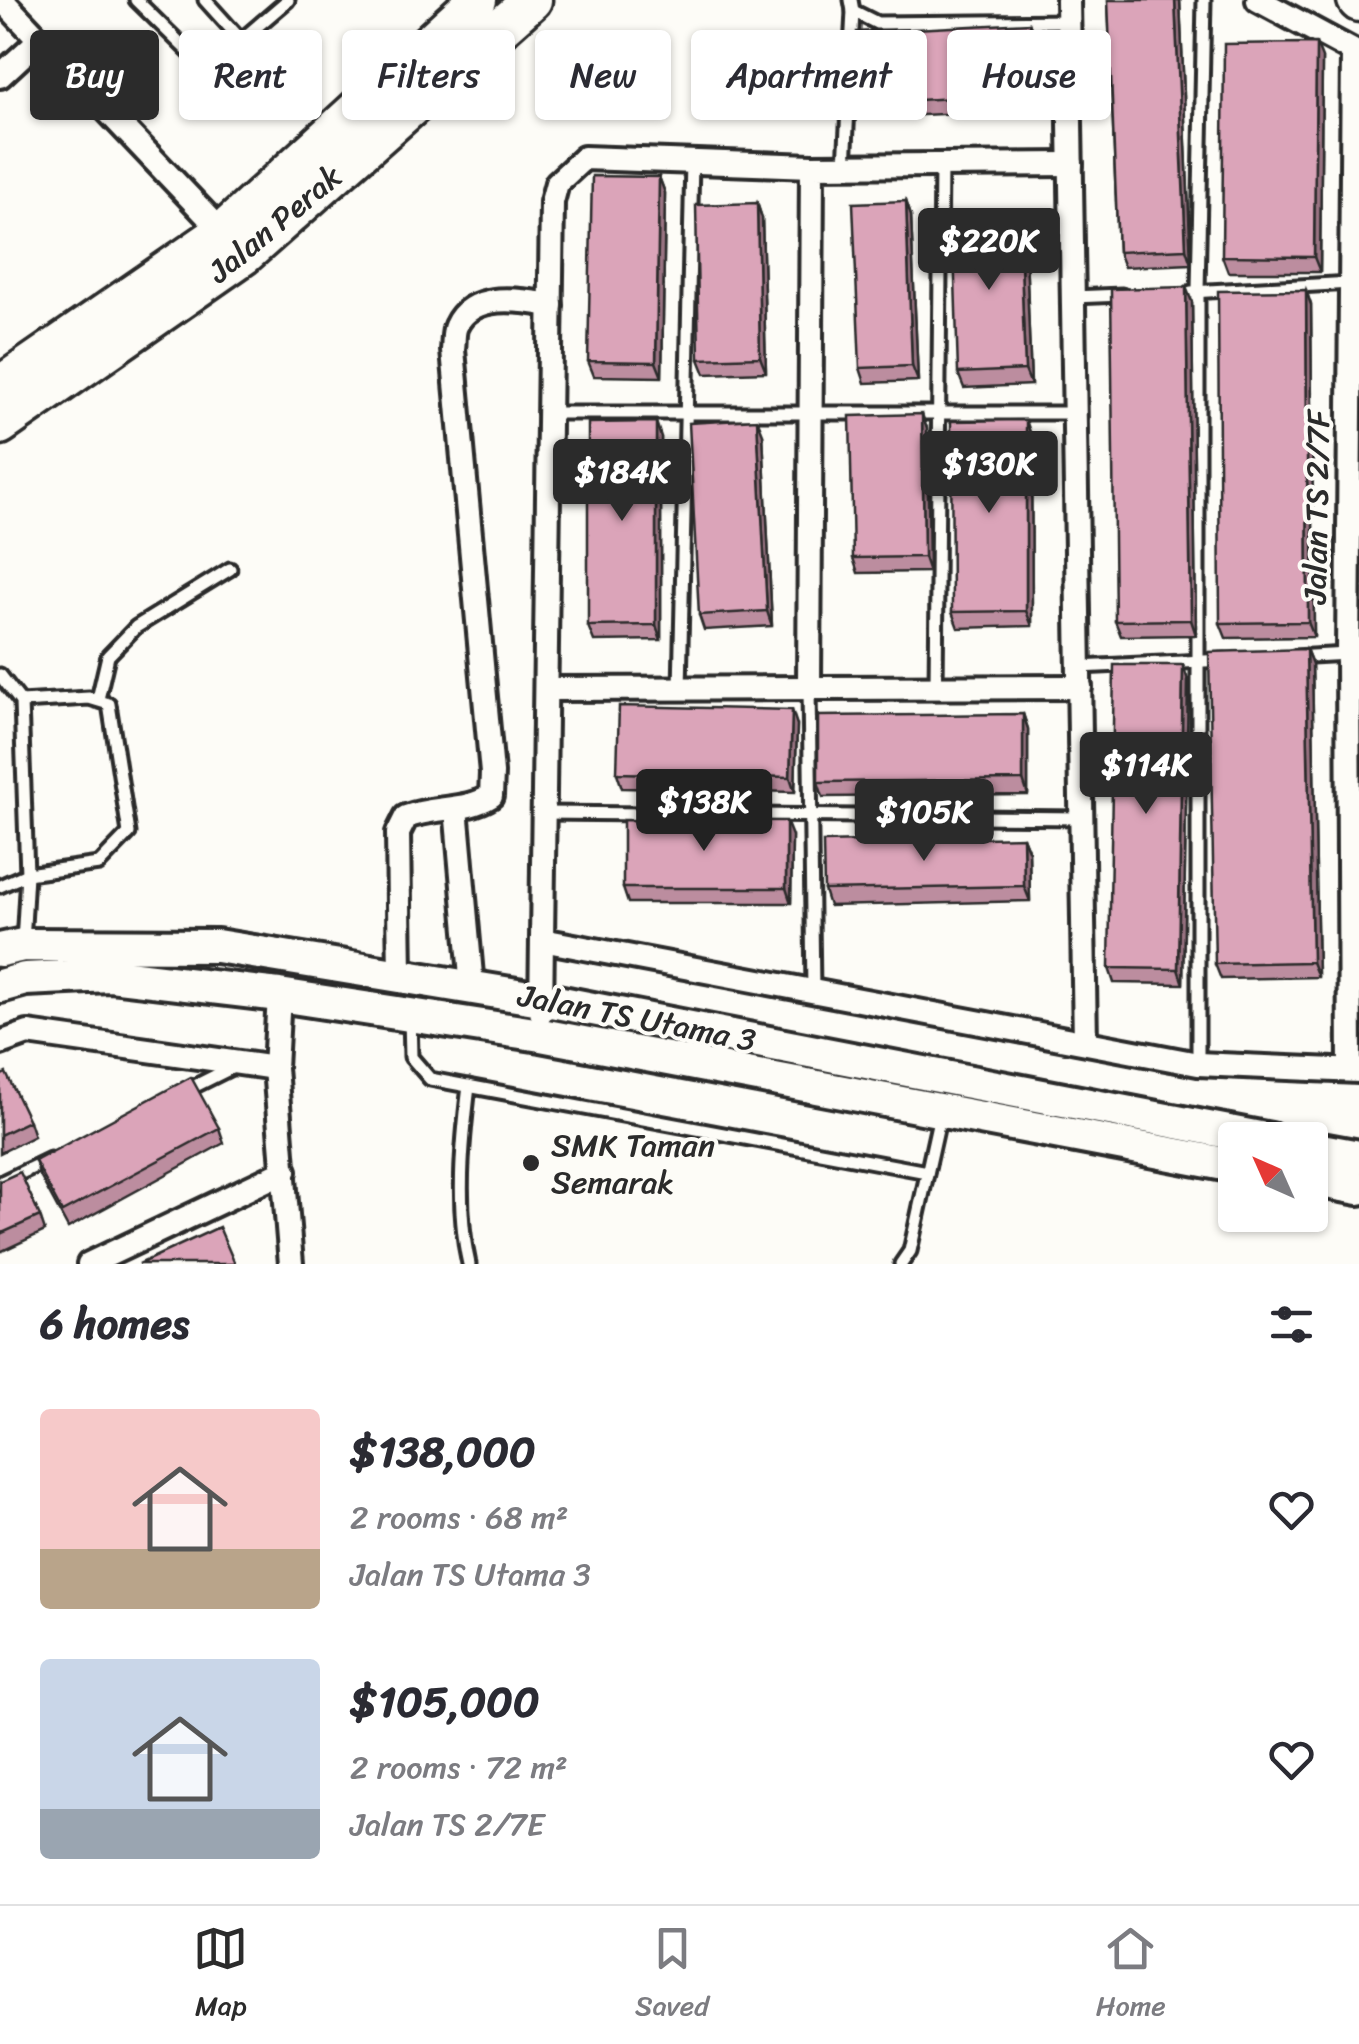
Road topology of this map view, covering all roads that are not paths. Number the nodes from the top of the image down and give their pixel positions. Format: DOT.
graph roads {
  1 [pos="2,0"];
  2 [pos="136,0"];
  3 [pos="204,0"];
  4 [pos="288,0"];
  5 [pos="478,0"];
  6 [pos="532,0"];
  7 [pos="1204,0"];
  8 [pos="1258,0"];
  9 [pos="852,6"];
  10 [pos="1068,11"];
  11 [pos="30,30"];
  12 [pos="232,30"];
  13 [pos="254,30"];
  14 [pos="179,42"];
  15 [pos="30,49"];
  16 [pos="0,76"];
  17 [pos="116,120"];
  18 [pos="692,161"];
  19 [pos="940,164"];
  20 [pos="1072,164"];
  21 [pos="812,166"];
  22 [pos="845,166"];
  23 [pos="233,244"];
  24 [pos="1351,283"];
  25 [pos="1198,291"];
  26 [pos="1180,292"];
  27 [pos="1145,294"];
  28 [pos="1074,298"];
  29 [pos="551,305"];
  30 [pos="0,386"];
  31 [pos="550,413"];
  32 [pos="686,413"];
  33 [pos="810,413"];
  34 [pos="938,413"];
  35 [pos="1076,413"];
  36 [pos="0,425"];
  37 [pos="230,569"];
  38 [pos="1348,654"];
  39 [pos="1273,658"];
  40 [pos="1236,660"];
  41 [pos="1198,662"];
  42 [pos="0,674"];
  43 [pos="1080,677"];
  44 [pos="809,688"];
  45 [pos="936,688"];
  46 [pos="680,689"];
  47 [pos="546,690"];
  48 [pos="98,699"];
  49 [pos="21,702"];
  50 [pos="456,808"];
  51 [pos="544,813"];
  52 [pos="811,815"];
  53 [pos="1082,818"];
  54 [pos="27,874"];
  55 [pos="0,886"];
  56 [pos="542,940"];
  57 [pos="11,948"];
  58 [pos="400,976"];
  59 [pos="0,986"];
  60 [pos="472,988"];
  61 [pos="813,991"];
  62 [pos="279,995"];
  63 [pos="542,999"];
  64 [pos="410,1015"];
  65 [pos="541,1035"];
  66 [pos="1085,1042"];
  67 [pos="0,1043"];
  68 [pos="1198,1064"];
  69 [pos="238,1065"];
  70 [pos="275,1068"];
  71 [pos="1354,1071"];
  72 [pos="469,1086"];
  73 [pos="170,1099"];
  74 [pos="941,1112"];
  75 [pos="1218,1130"];
  76 [pos="68,1150"];
  77 [pos="1328,1151"];
  78 [pos="1359,1157"];
  79 [pos="1218,1163"];
  80 [pos="285,1170"];
  81 [pos="928,1172"];
  82 [pos="1328,1182"];
  83 [pos="0,1184"];
  84 [pos="1359,1188"];
  85 [pos="89,1264"];
  86 [pos="290,1264"];
  87 [pos="469,1264"];
  88 [pos="900,1264"];
  1 -- 11 [label="street"];
  2 -- 14 [label="lane"];
  3 -- 12 [label="lane"];
  4 -- 13 [label="lane"];
  5 -- 23 [label="main road, Jalan Perak"];
  6 -- 23 [label="main road, Jalan Perak"];
  7 -- 25 [label="lane"];
  8 -- 24 [label="street, Jalan TS 2/7F"];
  9 -- 10 [label="lane"];
  9 -- 22 [label="lane"];
  10 -- 20 [label="street"];
  15 -- 16 [label="street"];
  17 -- 23 [label="street"];
  18 -- 21 [label="street"];
  18 -- 29 [label="street"];
  18 -- 32 [label="lane"];
  19 -- 20 [label="street"];
  19 -- 22 [label="street"];
  19 -- 34 [label="lane"];
  20 -- 28 [label="street"];
  21 -- 22 [label="street"];
  21 -- 33 [label="street"];
  23 -- 30 [label="main road, Jalan Perak"];
  23 -- 36 [label="main road, Jalan Perak"];
  24 -- 25 [label="lane"];
  24 -- 38 [label="street, Jalan TS 2/7F"];
  25 -- 26 [label="lane"];
  25 -- 41 [label="lane"];
  27 -- 28 [label="lane"];
  28 -- 35 [label="street"];
  29 -- 31 [label="street"];
  29 -- 50 [label="street"];
  31 -- 32 [label="lane"];
  31 -- 47 [label="street"];
  32 -- 33 [label="lane"];
  32 -- 46 [label="lane"];
  33 -- 34 [label="lane"];
  33 -- 44 [label="street"];
  34 -- 35 [label="lane"];
  34 -- 45 [label="lane"];
  35 -- 43 [label="street"];
  37 -- 48 [label="lane"];
  38 -- 39 [label="lane"];
  38 -- 71 [label="street, Jalan TS 2/7F"];
  40 -- 41 [label="lane"];
  41 -- 43 [label="lane"];
  41 -- 68 [label="lane"];
  42 -- 49 [label="lane"];
  43 -- 45 [label="street"];
  43 -- 53 [label="street"];
  44 -- 45 [label="street"];
  44 -- 46 [label="street"];
  44 -- 52 [label="lane"];
  46 -- 47 [label="street"];
  47 -- 51 [label="street"];
  48 -- 49 [label="lane"];
  48 -- 54 [label="lane"];
  49 -- 54 [label="lane"];
  50 -- 58 [label="street"];
  50 -- 60 [label="street"];
  51 -- 52 [label="lane"];
  51 -- 56 [label="street"];
  52 -- 53 [label="lane"];
  52 -- 61 [label="lane"];
  53 -- 66 [label="street"];
  54 -- 55 [label="lane"];
  54 -- 57 [label="lane"];
  56 -- 61 [label="street"];
  56 -- 63 [label="street"];
  57 -- 58 [label="street, Jalan TS Utama 3"];
  58 -- 60 [label="street, Jalan TS Utama 3"];
  59 -- 62 [label="street, Jalan TS Utama 3"];
  60 -- 63 [label="street, Jalan TS Utama 3"];
  61 -- 66 [label="street"];
  62 -- 64 [label="street, Jalan TS Utama 3"];
  62 -- 70 [label="street"];
  63 -- 65 [label="street"];
  63 -- 75 [label="street, Jalan TS Utama 3"];
  64 -- 65 [label="street, Jalan TS Utama 3"];
  64 -- 72 [label="lane"];
  65 -- 74 [label="street, Jalan TS Utama 3"];
  66 -- 68 [label="street"];
  67 -- 69 [label="street"];
  68 -- 71 [label="street"];
  69 -- 70 [label="street"];
  69 -- 73 [label="lane"];
  70 -- 80 [label="street"];
  72 -- 81 [label="lane"];
  72 -- 87 [label="lane"];
  74 -- 79 [label="street, Jalan TS Utama 3"];
  74 -- 81 [label="lane"];
  76 -- 83 [label="lane"];
  77 -- 78 [label="street"];
  80 -- 85 [label="street"];
  80 -- 86 [label="street"];
  81 -- 88 [label="lane"];
  82 -- 84 [label="street"];
}
